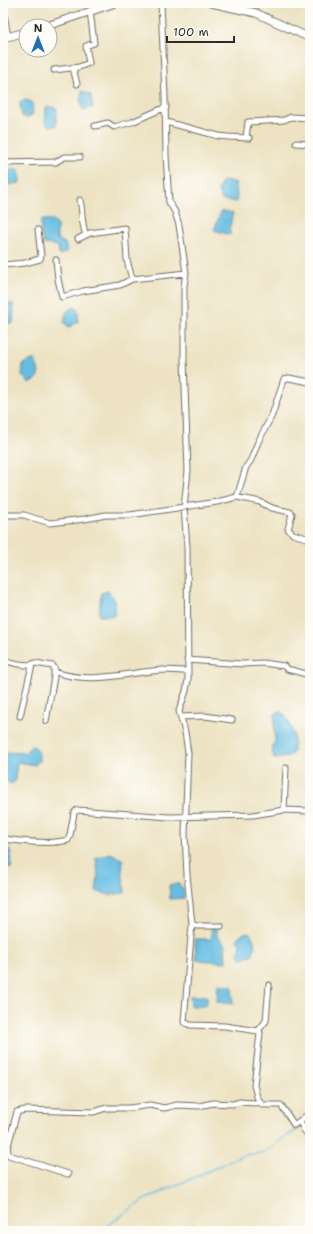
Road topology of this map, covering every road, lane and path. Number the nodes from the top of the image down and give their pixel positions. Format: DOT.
graph roads {
  1 [pos="115,3"];
  2 [pos="161,3"];
  3 [pos="211,3"];
  4 [pos="3,8"];
  5 [pos="90,11"];
  6 [pos="58,22"];
  7 [pos="18,34"];
  8 [pos="5,37"];
  9 [pos="310,38"];
  10 [pos="73,68"];
  11 [pos="54,70"];
  12 [pos="77,84"];
  13 [pos="166,107"];
  14 [pos="310,118"];
  15 [pos="166,122"];
  16 [pos="95,126"];
  17 [pos="296,143"];
  18 [pos="310,144"];
  19 [pos="80,157"];
  20 [pos="3,162"];
  21 [pos="80,200"];
  22 [pos="38,230"];
  23 [pos="86,234"];
  24 [pos="78,239"];
  25 [pos="56,260"];
  26 [pos="3,266"];
  27 [pos="186,273"];
  28 [pos="132,279"];
  29 [pos="310,382"];
  30 [pos="3,400"];
  31 [pos="3,408"];
  32 [pos="237,497"];
  33 [pos="184,507"];
  34 [pos="3,515"];
  35 [pos="310,539"];
  36 [pos="3,660"];
  37 [pos="187,660"];
  38 [pos="32,665"];
  39 [pos="53,666"];
  40 [pos="187,671"];
  41 [pos="310,675"];
  42 [pos="20,716"];
  43 [pos="181,717"];
  44 [pos="232,720"];
  45 [pos="46,721"];
  46 [pos="286,768"];
  47 [pos="284,810"];
  48 [pos="310,811"];
  49 [pos="185,816"];
  50 [pos="3,839"];
  51 [pos="192,924"];
  52 [pos="221,926"];
  53 [pos="269,985"];
  54 [pos="258,1031"];
  55 [pos="260,1102"];
  56 [pos="310,1113"];
  57 [pos="300,1122"];
  58 [pos="310,1136"];
  59 [pos="68,1174"];
  60 [pos="236,1231"];
  61 [pos="240,1231"];
  1 -- 5 [label="main road"];
  2 -- 13 [label="street"];
  3 -- 9 [label="main road"];
  4 -- 8 [label="street"];
  5 -- 6 [label="main road"];
  5 -- 10 [label="street"];
  7 -- 8 [label="main road"];
  10 -- 11 [label="street"];
  10 -- 12 [label="street"];
  13 -- 15 [label="street"];
  13 -- 16 [label="street"];
  14 -- 15 [label="street"];
  15 -- 27 [label="street"];
  17 -- 18 [label="street"];
  19 -- 20 [label="street"];
  21 -- 23 [label="street"];
  22 -- 26 [label="street"];
  23 -- 24 [label="street"];
  23 -- 28 [label="street"];
  25 -- 28 [label="street"];
  27 -- 28 [label="street"];
  27 -- 33 [label="street"];
  29 -- 32 [label="street"];
  30 -- 31 [label="street"];
  32 -- 33 [label="street"];
  32 -- 35 [label="street"];
  33 -- 34 [label="street"];
  33 -- 37 [label="street"];
  36 -- 38 [label="street"];
  37 -- 40 [label="street"];
  37 -- 41 [label="street"];
  38 -- 39 [label="street"];
  38 -- 42 [label="street"];
  39 -- 40 [label="street"];
  39 -- 45 [label="street"];
  40 -- 43 [label="street"];
  43 -- 44 [label="street"];
  43 -- 49 [label="street"];
  46 -- 47 [label="street"];
  47 -- 48 [label="street"];
  47 -- 49 [label="street"];
  49 -- 50 [label="street"];
  49 -- 51 [label="street"];
  51 -- 52 [label="street"];
  51 -- 54 [label="street"];
  53 -- 54 [label="street"];
  54 -- 55 [label="street"];
  55 -- 57 [label="street"];
  55 -- 59 [label="street"];
  56 -- 57 [label="street"];
  57 -- 58 [label="street"];
  60 -- 61 [label="street"];
}
